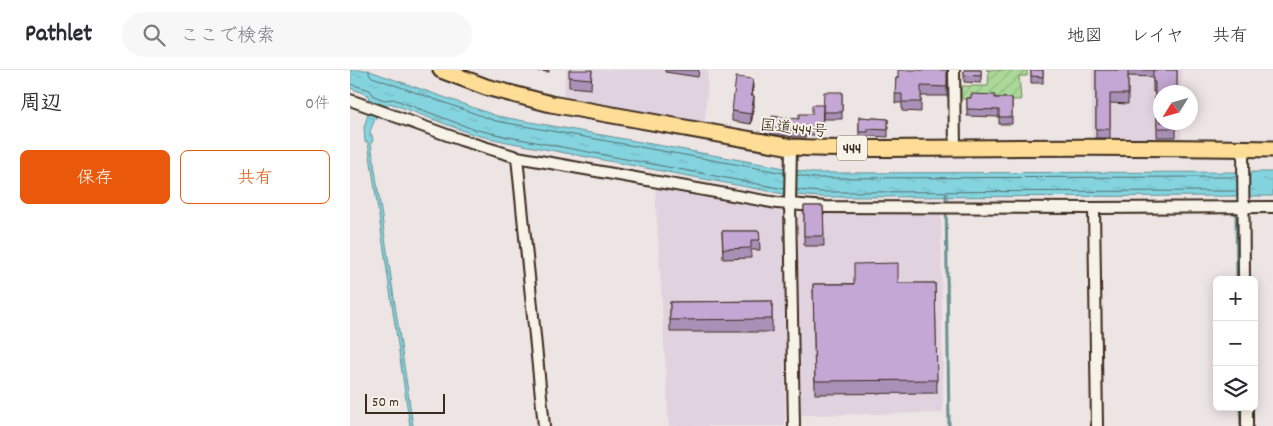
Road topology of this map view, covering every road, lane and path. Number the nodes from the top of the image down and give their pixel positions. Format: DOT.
graph roads {
  1 [pos="441,70"];
  2 [pos="954,70"];
  3 [pos="350,100"];
  4 [pos="791,147"];
  5 [pos="955,148"];
  6 [pos="1243,148"];
  7 [pos="1273,148"];
  8 [pos="517,157"];
  9 [pos="790,201"];
  10 [pos="1243,204"];
  11 [pos="1273,207"];
  12 [pos="1094,208"];
  13 [pos="1244,276"];
  14 [pos="1247,411"];
  15 [pos="544,426"];
  16 [pos="794,426"];
  17 [pos="1097,426"];
  18 [pos="1247,426"];
  1 -- 4 [label="highway, 国道444号 / 444"];
  2 -- 5 [label="street"];
  3 -- 8 [label="street"];
  4 -- 5 [label="highway, 国道444号 / 444"];
  4 -- 9 [label="street"];
  5 -- 6 [label="highway, 国道444号 / 444"];
  6 -- 7 [label="highway, 国道444号 / 444"];
  6 -- 10 [label="street"];
  8 -- 9 [label="street"];
  8 -- 15 [label="street"];
  9 -- 12 [label="street"];
  9 -- 16 [label="street"];
  10 -- 11 [label="street"];
  10 -- 12 [label="street"];
  10 -- 13 [label="street"];
  12 -- 17 [label="street"];
  14 -- 18 [label="street"];
}
